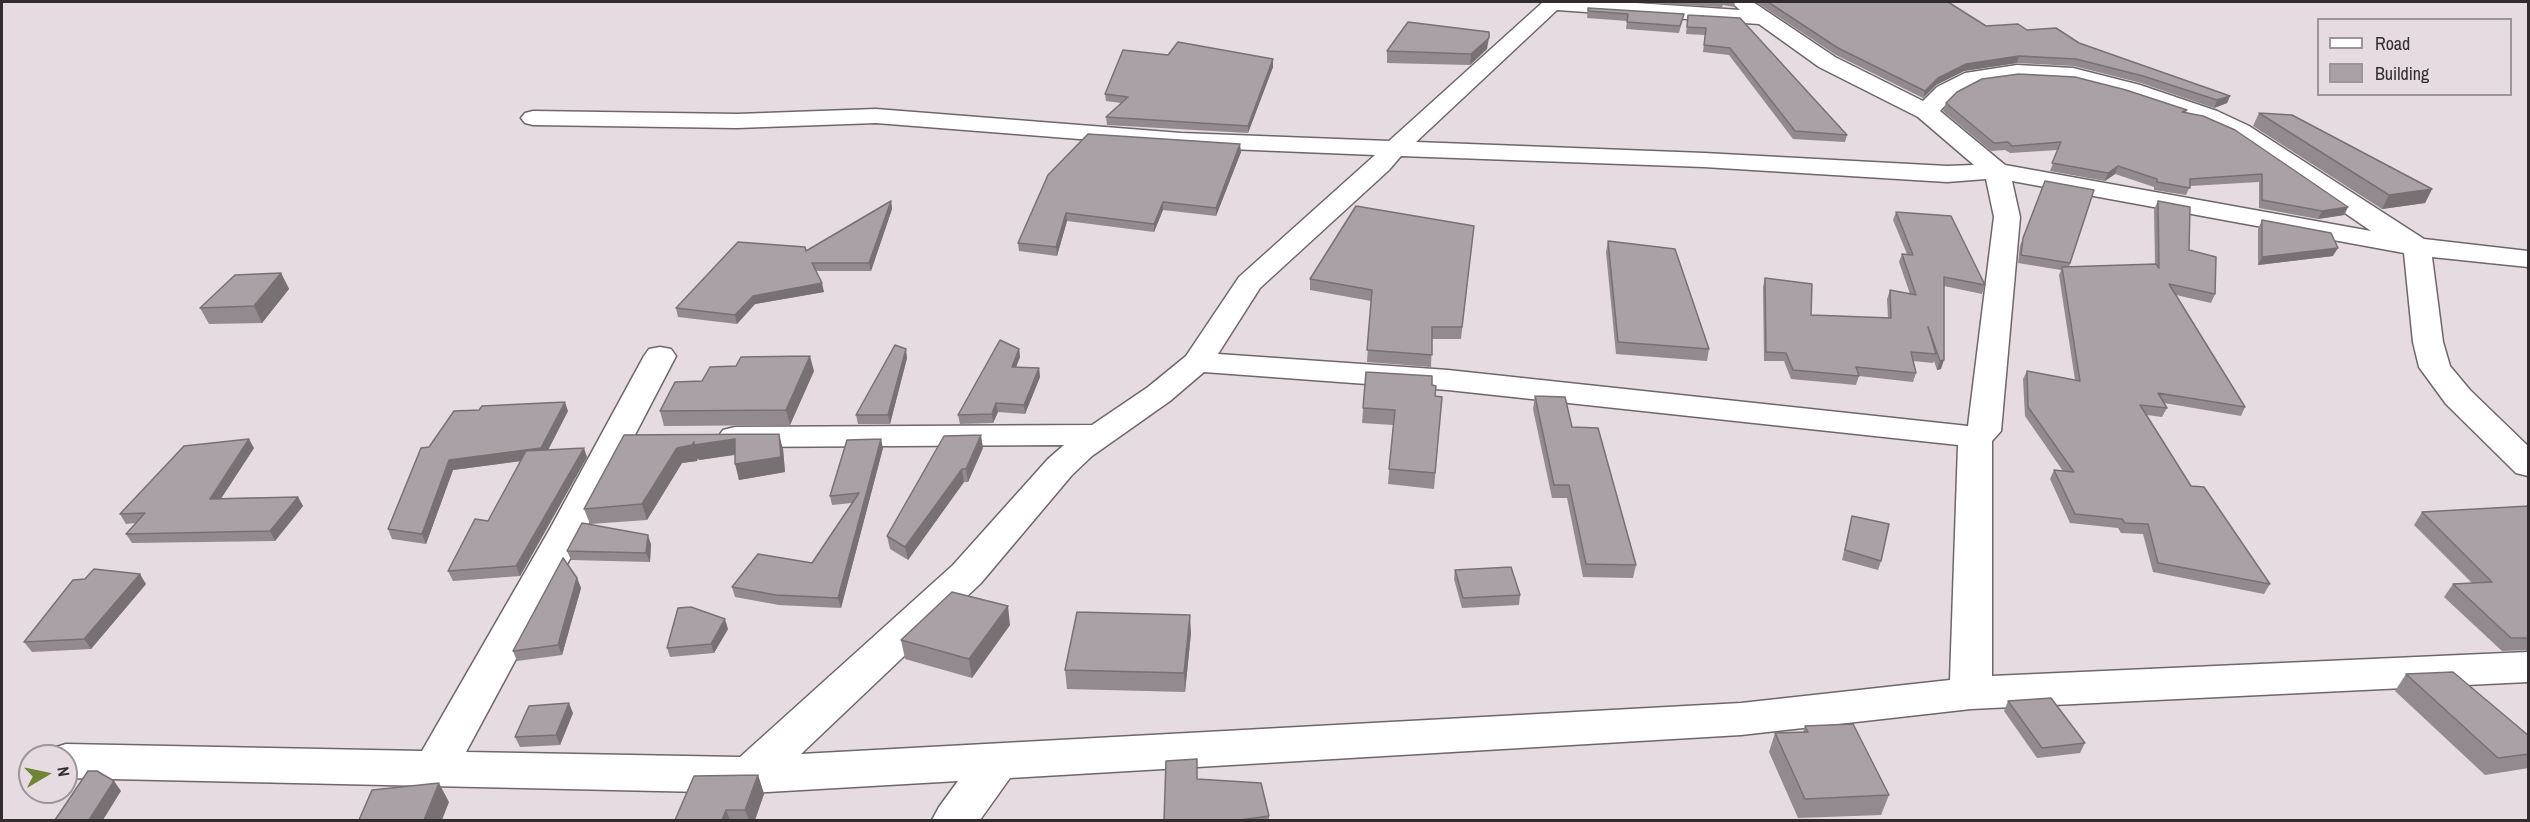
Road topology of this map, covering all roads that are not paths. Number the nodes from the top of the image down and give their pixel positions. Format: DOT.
graph roads {
  1 [pos="1741,2"];
  2 [pos="1762,18"];
  3 [pos="1926,112"];
  4 [pos="533,118"];
  5 [pos="1393,150"];
  6 [pos="1997,171"];
  7 [pos="2418,247"];
  8 [pos="2529,259"];
  9 [pos="660,356"];
  10 [pos="1197,362"];
  11 [pos="1099,435"];
  12 [pos="1975,437"];
  13 [pos="699,438"];
  14 [pos="2529,465"];
  15 [pos="2529,667"];
  16 [pos="1971,693"];
  17 [pos="997,761"];
  18 [pos="78,762"];
  19 [pos="434,769"];
  20 [pos="750,775"];
  21 [pos="955,820"];
  1 -- 2 [label="street"];
  2 -- 3 [label="street"];
  2 -- 5 [label="street"];
  3 -- 6 [label="street"];
  3 -- 7 [label="street"];
  4 -- 5 [label="street"];
  5 -- 6 [label="street"];
  5 -- 10 [label="street"];
  6 -- 7 [label="street"];
  6 -- 12 [label="street"];
  7 -- 8 [label="street"];
  7 -- 14 [label="street"];
  9 -- 19 [label="street"];
  10 -- 11 [label="street"];
  10 -- 12 [label="street"];
  11 -- 13 [label="street"];
  11 -- 20 [label="street"];
  12 -- 16 [label="street"];
  15 -- 16 [label="street"];
  16 -- 17 [label="street"];
  17 -- 20 [label="street"];
  17 -- 21 [label="street"];
  18 -- 19 [label="street"];
  19 -- 20 [label="street"];
}
